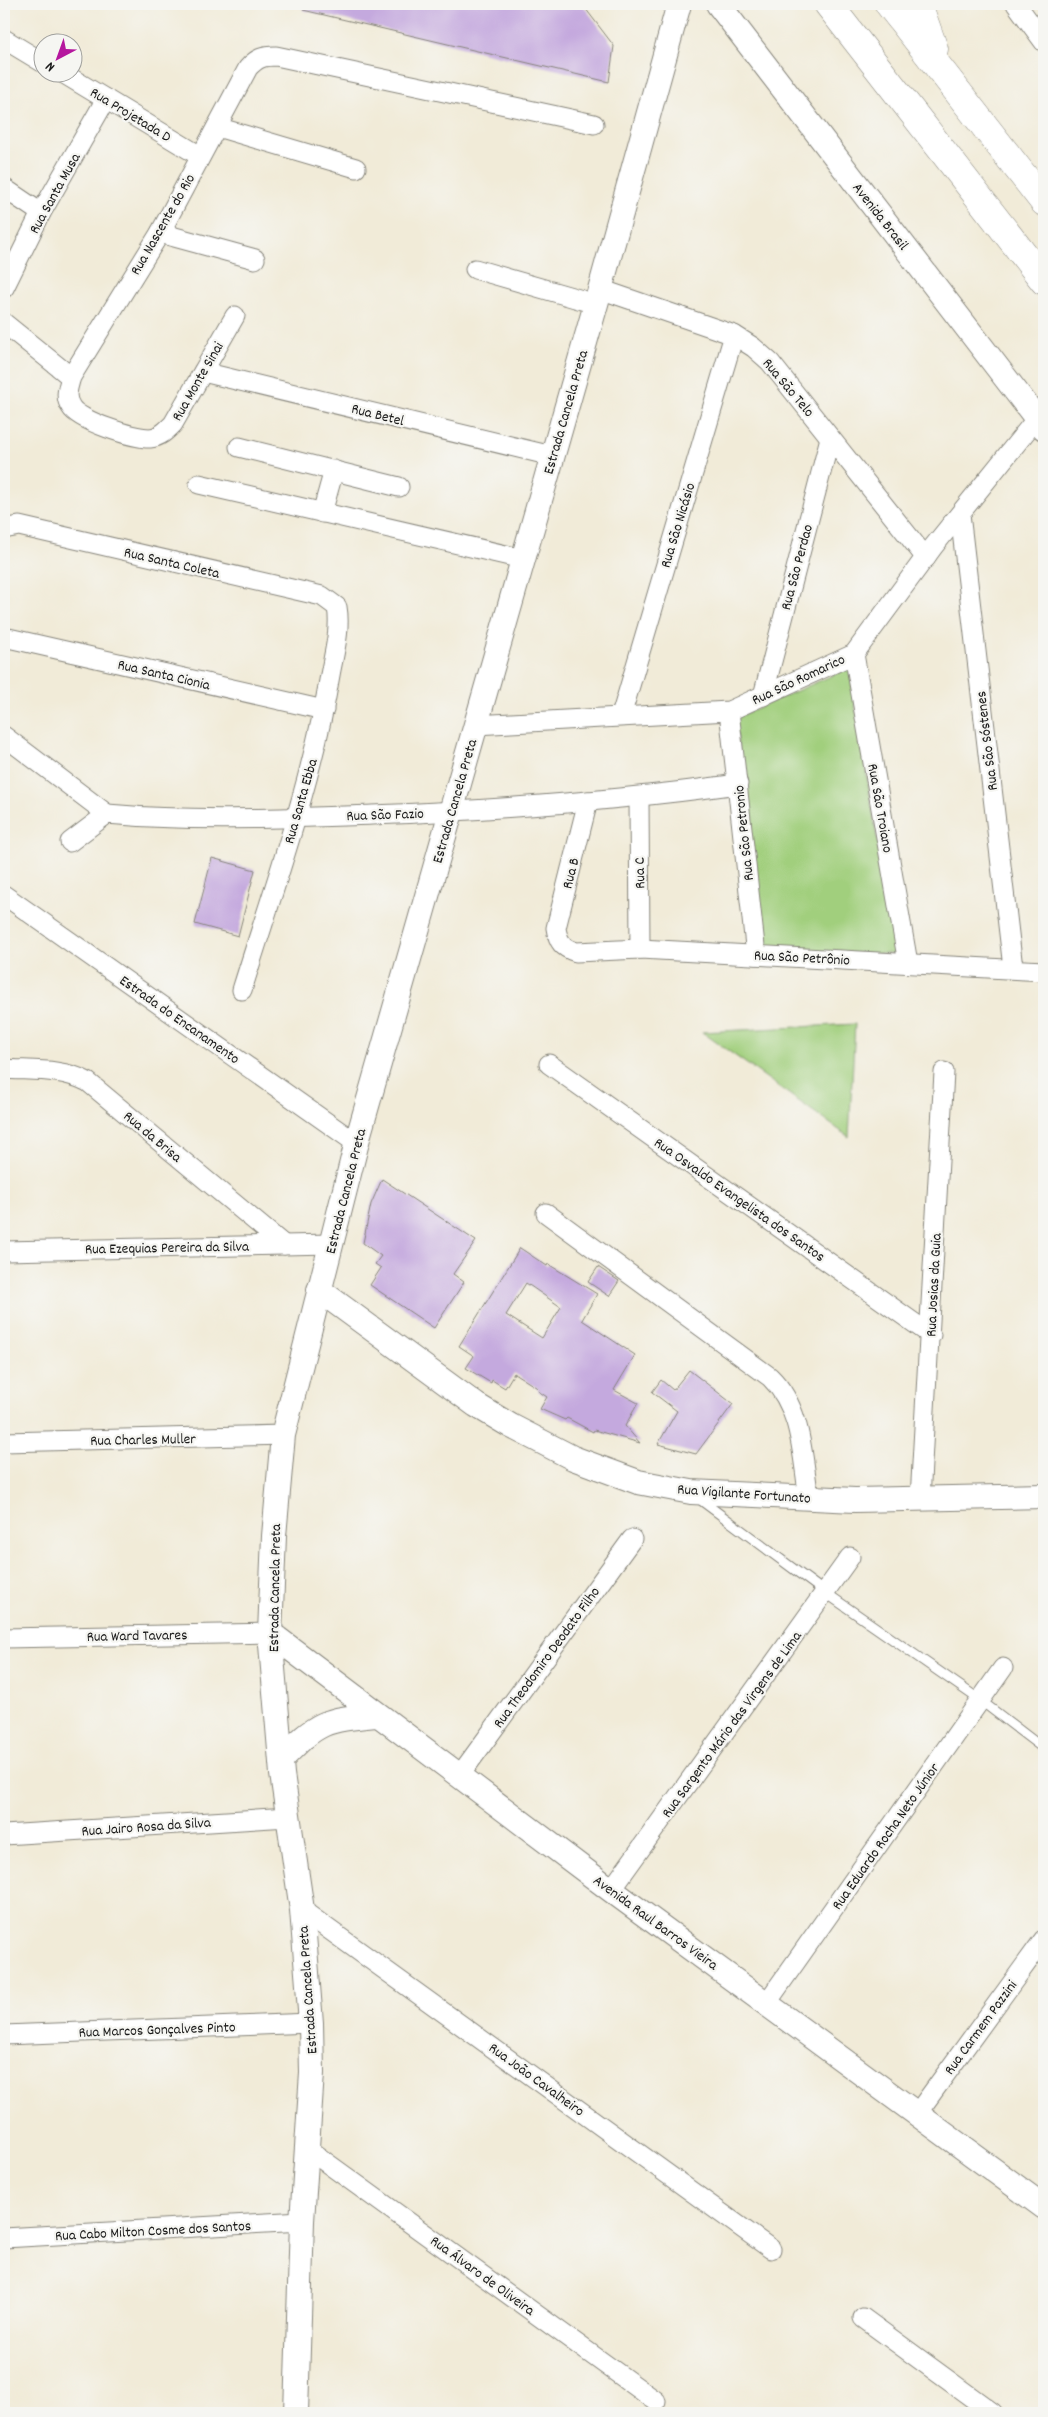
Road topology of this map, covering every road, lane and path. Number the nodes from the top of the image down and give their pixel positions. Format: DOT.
graph roads {
  1 [pos="679,4"];
  2 [pos="718,4"];
  3 [pos="828,4"];
  4 [pos="889,4"];
  5 [pos="918,4"];
  6 [pos="1016,4"];
  7 [pos="4,39"];
  8 [pos="1044,42"];
  9 [pos="32,56"];
  10 [pos="941,69"];
  11 [pos="78,82"];
  12 [pos="106,99"];
  13 [pos="594,124"];
  14 [pos="217,127"];
  15 [pos="200,156"];
  16 [pos="356,168"];
  17 [pos="4,188"];
  18 [pos="1044,202"];
  19 [pos="41,212"];
  20 [pos="160,233"];
  21 [pos="255,259"];
  22 [pos="475,269"];
  23 [pos="1043,280"];
  24 [pos="4,288"];
  25 [pos="598,296"];
  26 [pos="235,316"];
  27 [pos="4,323"];
  28 [pos="734,335"];
  29 [pos="203,372"];
  30 [pos="71,377"];
  31 [pos="1041,423"];
  32 [pos="830,438"];
  33 [pos="240,447"];
  34 [pos="552,456"];
  35 [pos="334,470"];
  36 [pos="198,484"];
  37 [pos="399,487"];
  38 [pos="322,513"];
  39 [pos="960,514"];
  40 [pos="4,529"];
  41 [pos="926,558"];
  42 [pos="523,559"];
  43 [pos="337,607"];
  44 [pos="4,637"];
  45 [pos="854,654"];
  46 [pos="762,696"];
  47 [pos="324,710"];
  48 [pos="729,711"];
  49 [pos="621,716"];
  50 [pos="476,725"];
  51 [pos="4,736"];
  52 [pos="738,784"];
  53 [pos="638,798"];
  54 [pos="588,801"];
  55 [pos="451,811"];
  56 [pos="107,814"];
  57 [pos="296,818"];
  58 [pos="70,842"];
  59 [pos="5,897"];
  60 [pos="561,945"];
  61 [pos="640,949"];
  62 [pos="756,955"];
  63 [pos="908,963"];
  64 [pos="1013,968"];
  65 [pos="1044,971"];
  66 [pos="242,990"];
  67 [pos="549,1064"];
  68 [pos="4,1069"];
  69 [pos="944,1072"];
  70 [pos="356,1143"];
  71 [pos="546,1213"];
  72 [pos="331,1244"];
  73 [pos="284,1245"];
  74 [pos="4,1251"];
  75 [pos="319,1290"];
  76 [pos="931,1335"];
  77 [pos="283,1435"];
  78 [pos="4,1442"];
  79 [pos="691,1492"];
  80 [pos="1044,1496"];
  81 [pos="809,1498"];
  82 [pos="920,1499"];
  83 [pos="632,1539"];
  84 [pos="850,1557"];
  85 [pos="826,1593"];
  86 [pos="270,1633"];
  87 [pos="4,1638"];
  88 [pos="1003,1668"];
  89 [pos="980,1700"];
  90 [pos="376,1715"];
  91 [pos="1044,1748"];
  92 [pos="281,1760"];
  93 [pos="460,1775"];
  94 [pos="288,1817"];
  95 [pos="4,1835"];
  96 [pos="611,1890"];
  97 [pos="302,1910"];
  98 [pos="1044,1940"];
  99 [pos="766,2004"];
  100 [pos="311,2023"];
  101 [pos="4,2035"];
  102 [pos="916,2115"];
  103 [pos="309,2150"];
  104 [pos="1044,2207"];
  105 [pos="302,2222"];
  106 [pos="4,2238"];
  107 [pos="771,2249"];
  108 [pos="863,2318"];
  109 [pos="656,2402"];
  110 [pos="296,2413"];
  111 [pos="993,2413"];
  1 -- 25 [label="street, Estrada Cancela Preta"];
  2 -- 31 [label="street, Avenida Brasil"];
  3 -- 23 [label="highway"];
  4 -- 10 [label="highway"];
  5 -- 10 [label="highway"];
  6 -- 8 [label="street"];
  7 -- 9 [label="street"];
  10 -- 18 [label="highway"];
  11 -- 12 [label="street, Rua Projetada D"];
  12 -- 15 [label="street, Rua Projetada D"];
  12 -- 19 [label="street, Rua Santa Musa"];
  13 -- 14 [label="street, Rua Nascente do Rio"];
  14 -- 15 [label="street, Rua Nascente do Rio"];
  14 -- 16 [label="street"];
  15 -- 20 [label="street, Rua Nascente do Rio"];
  17 -- 19 [label="street"];
  19 -- 24 [label="street, Rua Santa Musa"];
  20 -- 21 [label="street"];
  20 -- 30 [label="street, Rua Nascente do Rio"];
  22 -- 25 [label="street, Rua São Telo"];
  25 -- 28 [label="street, Rua São Telo"];
  25 -- 34 [label="street, Estrada Cancela Preta"];
  26 -- 29 [label="street, Rua Monte Sinai"];
  27 -- 30 [label="street"];
  28 -- 32 [label="street, Rua São Telo"];
  28 -- 49 [label="street, Rua São Nicásio"];
  29 -- 30 [label="street, Rua Monte Sinai"];
  29 -- 34 [label="street, Rua Betel"];
  31 -- 39 [label="street, Rua São Romarico"];
  32 -- 41 [label="street, Rua São Telo"];
  32 -- 46 [label="street, Rua São Perdao"];
  33 -- 35 [label="street"];
  34 -- 42 [label="street, Estrada Cancela Preta"];
  35 -- 37 [label="street"];
  35 -- 38 [label="street"];
  36 -- 38 [label="street"];
  38 -- 42 [label="street"];
  39 -- 41 [label="street, Rua São Romarico"];
  39 -- 64 [label="street, Rua São Sóstenes"];
  40 -- 43 [label="street, Rua Santa Coleta"];
  41 -- 45 [label="street, Rua São Romarico"];
  42 -- 50 [label="street, Estrada Cancela Preta"];
  43 -- 47 [label="street, Rua Santa Ebba"];
  44 -- 47 [label="street, Rua Santa Cionia"];
  45 -- 46 [label="street, Rua São Romarico"];
  45 -- 63 [label="street, Rua São Troiano"];
  46 -- 48 [label="street, Rua São Romarico"];
  47 -- 57 [label="street, Rua Santa Ebba"];
  48 -- 49 [label="street, Rua São Romarico"];
  48 -- 52 [label="street, Rua São Petronio"];
  49 -- 50 [label="street, Rua São Romarico"];
  50 -- 55 [label="street, Estrada Cancela Preta"];
  51 -- 56 [label="street"];
  52 -- 53 [label="street, Rua São Fazio"];
  52 -- 62 [label="street, Rua São Petronio"];
  53 -- 54 [label="street, Rua São Fazio"];
  53 -- 61 [label="street, Rua C"];
  54 -- 55 [label="street, Rua São Fazio"];
  54 -- 60 [label="street, Rua B"];
  55 -- 57 [label="street, Rua São Fazio"];
  55 -- 70 [label="street, Estrada Cancela Preta"];
  56 -- 57 [label="street, Rua São Fazio"];
  56 -- 58 [label="street"];
  57 -- 66 [label="street, Rua Santa Ebba"];
  59 -- 70 [label="street, Estrada do Encanamento"];
  60 -- 61 [label="street, Rua São Petrônio"];
  61 -- 62 [label="street, Rua São Petrônio"];
  62 -- 63 [label="street, Rua São Petrônio"];
  63 -- 64 [label="street, Rua São Petrônio"];
  64 -- 65 [label="street, Rua São Petrônio"];
  67 -- 76 [label="street, Rua Osvaldo Evangelista dos Santos"];
  68 -- 73 [label="street, Rua da Brisa"];
  69 -- 76 [label="street, Rua Josias da Guia"];
  70 -- 72 [label="street, Estrada Cancela Preta"];
  71 -- 81 [label="street"];
  72 -- 73 [label="street, Rua Ezequias Pereira da Silva"];
  72 -- 75 [label="street, Estrada Cancela Preta"];
  73 -- 74 [label="street, Rua Ezequias Pereira da Silva"];
  75 -- 77 [label="street, Estrada Cancela Preta"];
  75 -- 79 [label="street, Rua Vigilante Fortunato"];
  76 -- 82 [label="street, Rua Josias da Guia"];
  77 -- 78 [label="street, Rua Charles Muller"];
  77 -- 86 [label="street, Estrada Cancela Preta"];
  79 -- 81 [label="street, Rua Vigilante Fortunato"];
  79 -- 85 [label="lane"];
  80 -- 82 [label="street, Rua Vigilante Fortunato"];
  81 -- 82 [label="street, Rua Vigilante Fortunato"];
  83 -- 93 [label="street, Rua Theodomiro Deodato Filho"];
  84 -- 85 [label="street, Rua Sargento Mário das Virgens de Lima"];
  85 -- 89 [label="lane"];
  85 -- 96 [label="street, Rua Sargento Mário das Virgens de Lima"];
  86 -- 87 [label="street, Rua Ward Tavares"];
  86 -- 90 [label="street, Avenida Raul Barros Vieira"];
  86 -- 92 [label="street, Estrada Cancela Preta"];
  88 -- 89 [label="street, Rua Eduardo Rocha Neto Júnior"];
  89 -- 91 [label="lane"];
  89 -- 99 [label="street, Rua Eduardo Rocha Neto Júnior"];
  90 -- 92 [label="street"];
  90 -- 93 [label="street, Avenida Raul Barros Vieira"];
  92 -- 94 [label="street, Estrada Cancela Preta"];
  93 -- 96 [label="street, Avenida Raul Barros Vieira"];
  94 -- 95 [label="street, Rua Jairo Rosa da Silva"];
  94 -- 97 [label="street, Estrada Cancela Preta"];
  96 -- 99 [label="street, Avenida Raul Barros Vieira"];
  97 -- 100 [label="street, Estrada Cancela Preta"];
  97 -- 107 [label="street, Rua João Cavalheiro"];
  98 -- 102 [label="street, Rua Carmem Pazzini"];
  99 -- 102 [label="street, Avenida Raul Barros Vieira"];
  100 -- 101 [label="street, Rua Marcos Gonçalves Pinto"];
  100 -- 103 [label="street, Estrada Cancela Preta"];
  102 -- 104 [label="street, Avenida Raul Barros Vieira"];
  103 -- 105 [label="street, Estrada Cancela Preta"];
  103 -- 109 [label="street, Rua Álvaro de Oliveira"];
  105 -- 106 [label="street, Rua Cabo Milton Cosme dos Santos"];
  105 -- 110 [label="street, Estrada Cancela Preta"];
  108 -- 111 [label="street"];
}
